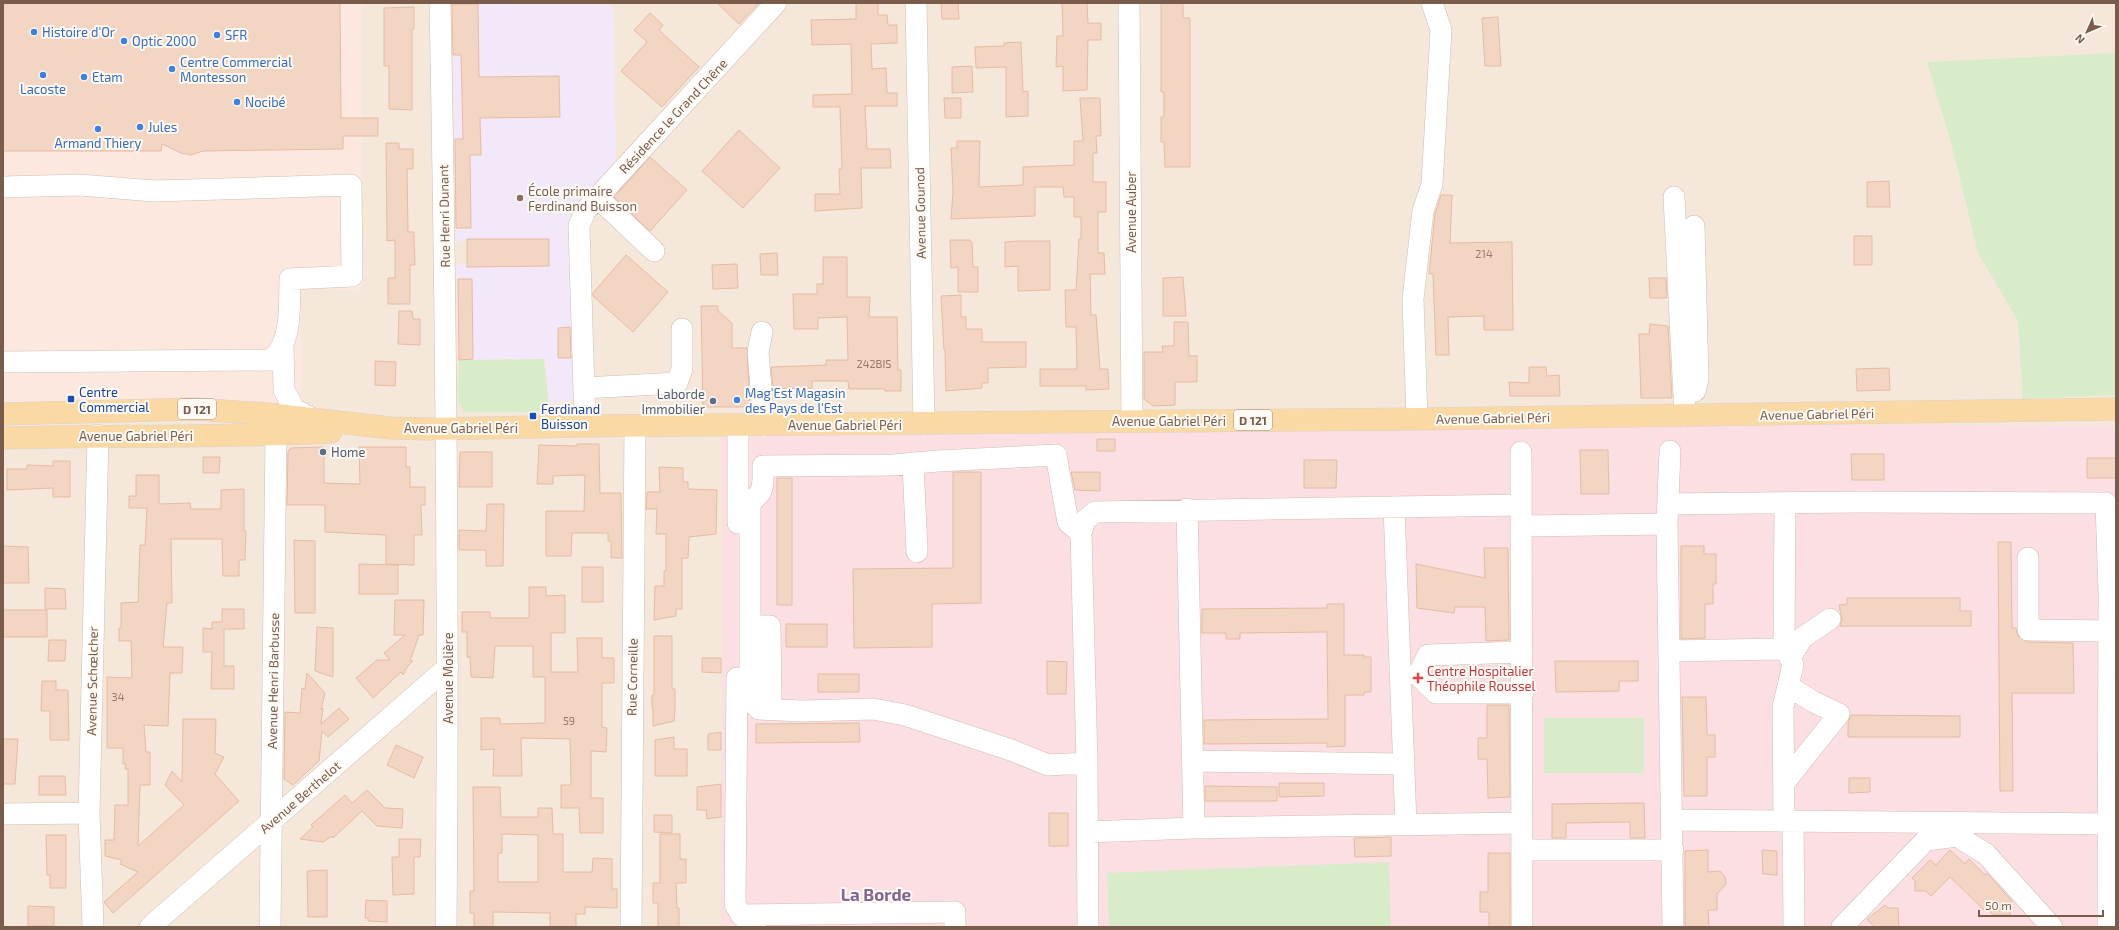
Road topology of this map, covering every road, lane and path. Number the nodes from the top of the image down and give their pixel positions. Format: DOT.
graph roads {
  1 [pos="440,3"];
  2 [pos="776,3"];
  3 [pos="916,3"];
  4 [pos="1129,3"];
  5 [pos="1432,3"];
  6 [pos="3,187"];
  7 [pos="597,197"];
  8 [pos="1674,197"];
  9 [pos="1694,226"];
  10 [pos="654,251"];
  11 [pos="682,329"];
  12 [pos="762,332"];
  13 [pos="283,345"];
  14 [pos="3,362"];
  15 [pos="584,388"];
  16 [pos="3,404"];
  17 [pos="2116,409"];
  18 [pos="38,413"];
  19 [pos="3,414"];
  20 [pos="1687,416"];
  21 [pos="313,419"];
  22 [pos="1417,419"];
  23 [pos="1132,421"];
  24 [pos="924,424"];
  25 [pos="764,425"];
  26 [pos="585,426"];
  27 [pos="635,426"];
  28 [pos="738,426"];
  29 [pos="390,428"];
  30 [pos="446,429"];
  31 [pos="98,435"];
  32 [pos="276,435"];
  33 [pos="3,438"];
  34 [pos="1670,451"];
  35 [pos="1521,452"];
  36 [pos="913,463"];
  37 [pos="1785,503"];
  38 [pos="1520,505"];
  39 [pos="1394,507"];
  40 [pos="1187,509"];
  41 [pos="1668,514"];
  42 [pos="1521,526"];
  43 [pos="1081,533"];
  44 [pos="917,552"];
  45 [pos="2028,558"];
  46 [pos="2112,592"];
  47 [pos="1830,619"];
  48 [pos="2109,631"];
  49 [pos="1669,651"];
  50 [pos="1522,652"];
  51 [pos="1788,653"];
  52 [pos="448,667"];
  53 [pos="1409,676"];
  54 [pos="1788,686"];
  55 [pos="1523,693"];
  56 [pos="1193,761"];
  57 [pos="1087,763"];
  58 [pos="1404,764"];
  59 [pos="1784,783"];
  60 [pos="3,814"];
  61 [pos="89,814"];
  62 [pos="1672,820"];
  63 [pos="1789,821"];
  64 [pos="271,823"];
  65 [pos="1522,823"];
  66 [pos="2005,824"];
  67 [pos="2108,824"];
  68 [pos="1406,825"];
  69 [pos="1194,828"];
  70 [pos="1088,832"];
  71 [pos="1522,850"];
  72 [pos="1673,850"];
  73 [pos="1986,854"];
  74 [pos="871,920"];
  75 [pos="748,921"];
  76 [pos="92,927"];
  77 [pos="150,927"];
  78 [pos="270,927"];
  79 [pos="446,927"];
  80 [pos="631,927"];
  81 [pos="955,927"];
  82 [pos="1088,927"];
  83 [pos="1522,927"];
  84 [pos="1673,927"];
  85 [pos="1794,927"];
  86 [pos="1842,927"];
  87 [pos="2052,927"];
  88 [pos="2108,927"];
  1 -- 30 [label="street, Rue Henri Dunant"];
  2 -- 7 [label="street, Résidence le Grand Chêne"];
  3 -- 24 [label="street, Avenue Gounod"];
  4 -- 23 [label="street, Avenue Auber"];
  5 -- 22 [label="street"];
  6 -- 13 [label="street"];
  7 -- 10 [label="street"];
  7 -- 15 [label="street, Résidence le Grand Chêne"];
  8 -- 20 [label="street"];
  9 -- 20 [label="street"];
  11 -- 15 [label="street"];
  12 -- 25 [label="street"];
  13 -- 14 [label="street"];
  13 -- 21 [label="street"];
  15 -- 26 [label="street, Résidence le Grand Chêne"];
  16 -- 18 [label="street"];
  17 -- 20 [label="main road, Avenue Gabriel Péri / D 121"];
  18 -- 19 [label="main road, Avenue Gabriel Péri / D 121"];
  18 -- 21 [label="main road, Avenue Gabriel Péri / D 121"];
  20 -- 22 [label="main road, Avenue Gabriel Péri / D 121"];
  21 -- 29 [label="main road, Avenue Gabriel Péri / D 121"];
  22 -- 23 [label="main road, Avenue Gabriel Péri / D 121"];
  23 -- 24 [label="main road, Avenue Gabriel Péri / D 121"];
  24 -- 25 [label="main road, Avenue Gabriel Péri / D 121"];
  25 -- 28 [label="main road, Avenue Gabriel Péri / D 121"];
  26 -- 27 [label="main road, Avenue Gabriel Péri / D 121"];
  26 -- 30 [label="main road, Avenue Gabriel Péri / D 121"];
  27 -- 28 [label="main road, Avenue Gabriel Péri / D 121"];
  27 -- 80 [label="street, Rue Corneille"];
  28 -- 75 [label="street"];
  29 -- 30 [label="main road, Avenue Gabriel Péri / D 121"];
  29 -- 32 [label="main road, Avenue Gabriel Péri / D 121"];
  30 -- 52 [label="street, Avenue Molière"];
  31 -- 32 [label="main road, Avenue Gabriel Péri / D 121"];
  31 -- 33 [label="main road, Avenue Gabriel Péri / D 121"];
  31 -- 61 [label="street, Avenue Schœlcher"];
  32 -- 64 [label="street, Avenue Henri Barbusse"];
  34 -- 41 [label="street"];
  35 -- 38 [label="street"];
  36 -- 43 [label="street"];
  36 -- 44 [label="street"];
  36 -- 57 [label="street"];
  37 -- 41 [label="street"];
  37 -- 46 [label="street"];
  37 -- 51 [label="street"];
  38 -- 39 [label="street"];
  38 -- 42 [label="street"];
  39 -- 40 [label="street"];
  39 -- 53 [label="street"];
  40 -- 43 [label="street"];
  40 -- 56 [label="street"];
  41 -- 42 [label="street"];
  41 -- 49 [label="street"];
  42 -- 50 [label="street"];
  43 -- 57 [label="street"];
  45 -- 48 [label="street"];
  46 -- 48 [label="street"];
  47 -- 51 [label="street"];
  48 -- 67 [label="street"];
  49 -- 51 [label="street"];
  49 -- 62 [label="street"];
  50 -- 53 [label="street"];
  50 -- 55 [label="street"];
  51 -- 54 [label="street"];
  52 -- 64 [label="street, Avenue Berthelot"];
  52 -- 79 [label="street, Avenue Molière"];
  53 -- 55 [label="street"];
  53 -- 58 [label="street"];
  54 -- 59 [label="street"];
  54 -- 59 [label="street"];
  55 -- 65 [label="street"];
  56 -- 58 [label="street"];
  56 -- 69 [label="street"];
  57 -- 70 [label="street"];
  58 -- 68 [label="street"];
  59 -- 63 [label="street"];
  60 -- 61 [label="street"];
  61 -- 76 [label="street, Avenue Schœlcher"];
  62 -- 63 [label="street"];
  62 -- 72 [label="street"];
  63 -- 66 [label="street"];
  63 -- 85 [label="street"];
  64 -- 77 [label="street, Avenue Berthelot"];
  64 -- 78 [label="street, Avenue Henri Barbusse"];
  65 -- 68 [label="street"];
  65 -- 71 [label="street"];
  66 -- 67 [label="street"];
  66 -- 73 [label="street"];
  67 -- 88 [label="street"];
  68 -- 69 [label="street"];
  69 -- 70 [label="street"];
  70 -- 82 [label="street"];
  71 -- 72 [label="street"];
  71 -- 83 [label="street"];
  72 -- 84 [label="street"];
  73 -- 86 [label="street"];
  73 -- 87 [label="street"];
  74 -- 75 [label="street"];
  74 -- 81 [label="street"];
}
